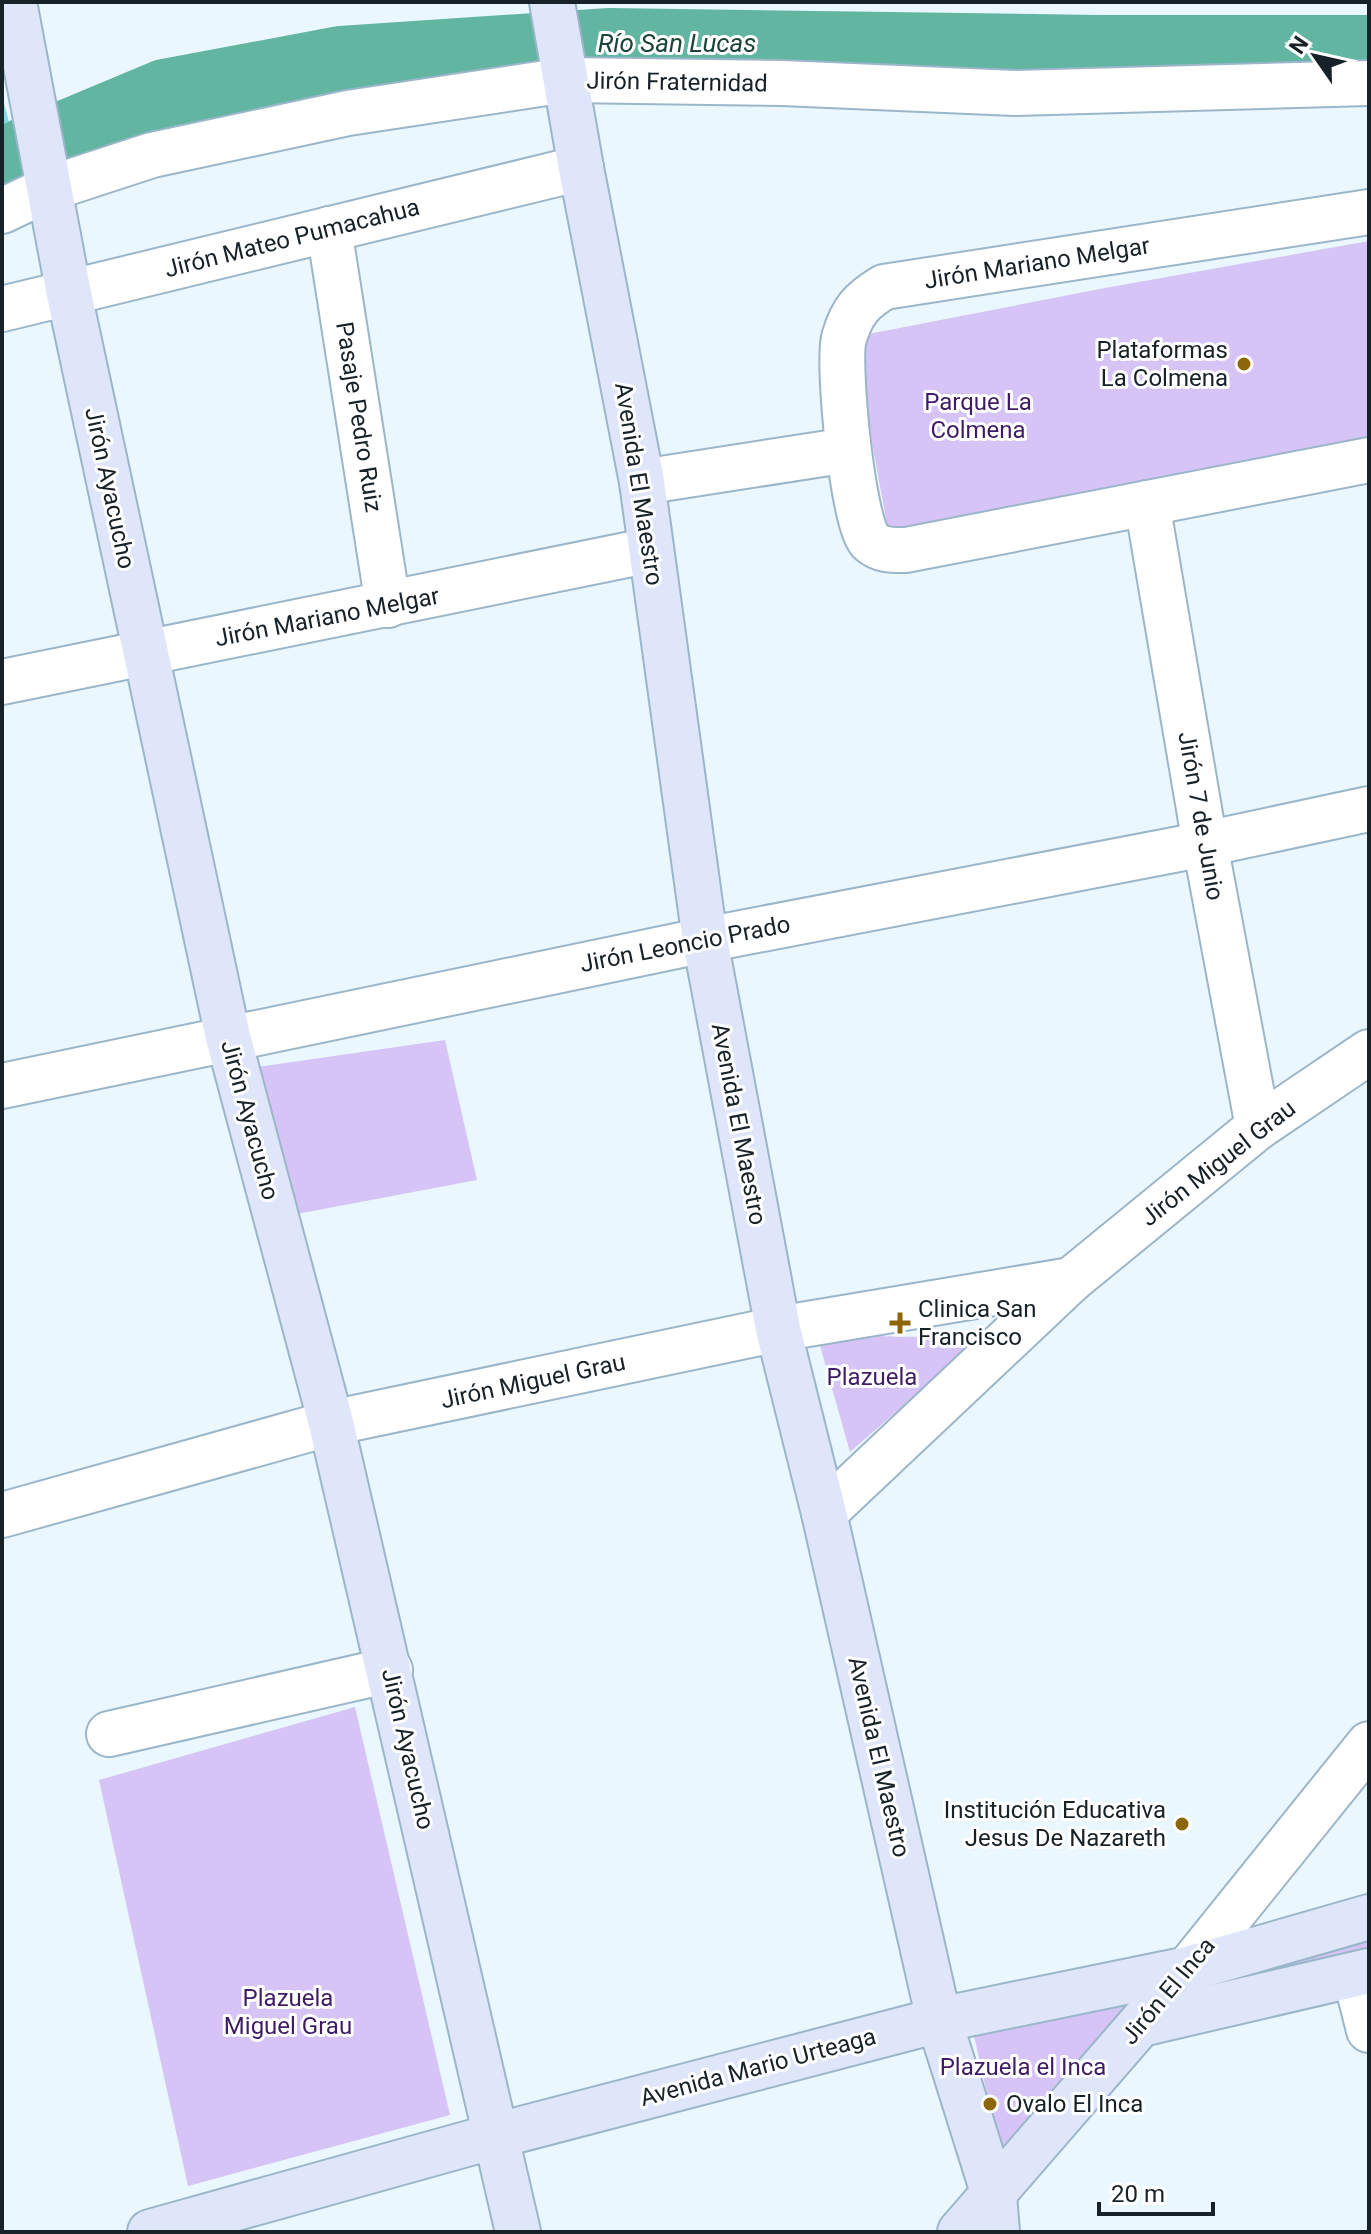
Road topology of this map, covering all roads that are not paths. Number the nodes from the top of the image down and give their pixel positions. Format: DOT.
graph roads {
  1 [pos="14,2"];
  2 [pos="552,2"];
  3 [pos="563,67"];
  4 [pos="1369,83"];
  5 [pos="581,168"];
  6 [pos="46,176"];
  7 [pos="2,211"];
  8 [pos="1369,212"];
  9 [pos="329,229"];
  10 [pos="69,294"];
  11 [pos="2,309"];
  12 [pos="848,450"];
  13 [pos="1369,460"];
  14 [pos="642,482"];
  15 [pos="1147,503"];
  16 [pos="651,550"];
  17 [pos="388,605"];
  18 [pos="145,654"];
  19 [pos="2,682"];
  20 [pos="1369,809"];
  21 [pos="1205,844"];
  22 [pos="705,940"];
  23 [pos="228,1037"];
  24 [pos="1369,1052"];
  25 [pos="2,1086"];
  26 [pos="1258,1127"];
  27 [pos="1071,1280"];
  28 [pos="778,1329"];
  29 [pos="331,1423"];
  30 [pos="824,1513"];
  31 [pos="2,1515"];
  32 [pos="390,1670"];
  33 [pos="109,1734"];
  34 [pos="1369,1744"];
  35 [pos="1369,1917"];
  36 [pos="1188,1969"];
  37 [pos="1362,1973"];
  38 [pos="939,2020"];
  39 [pos="1141,2024"];
  40 [pos="1369,2030"];
  41 [pos="495,2136"];
  42 [pos="995,2214"];
  43 [pos="150,2232"];
  44 [pos="518,2232"];
  45 [pos="960,2232"];
  1 -- 6 [label="street, Jirón Ayacucho"];
  2 -- 3 [label="street, Avenida El Maestro"];
  3 -- 4 [label="street, Jirón Fraternidad"];
  3 -- 5 [label="street, Avenida El Maestro"];
  3 -- 6 [label="street, Jirón Fraternidad"];
  5 -- 9 [label="street, Jirón Mateo Pumacahua"];
  5 -- 14 [label="street, Avenida El Maestro"];
  6 -- 7 [label="street, Jirón Fraternidad"];
  6 -- 10 [label="street, Jirón Ayacucho"];
  8 -- 12 [label="street, Jirón Mariano Melgar"];
  9 -- 10 [label="street, Jirón Mateo Pumacahua"];
  9 -- 17 [label="street, Pasaje Pedro Ruiz"];
  10 -- 11 [label="street, Jirón Mateo Pumacahua"];
  10 -- 18 [label="street, Jirón Ayacucho"];
  12 -- 14 [label="street"];
  12 -- 15 [label="street, Jirón Mariano Melgar"];
  13 -- 15 [label="street, Jirón Mariano Melgar"];
  14 -- 16 [label="street, Avenida El Maestro"];
  15 -- 21 [label="street, Jirón 7 de Junio"];
  16 -- 17 [label="street, Jirón Mariano Melgar"];
  16 -- 22 [label="street, Avenida El Maestro"];
  17 -- 18 [label="street, Jirón Mariano Melgar"];
  18 -- 19 [label="street, Jirón Mariano Melgar"];
  18 -- 23 [label="street, Jirón Ayacucho"];
  20 -- 21 [label="street, Jirón Leoncio Prado"];
  21 -- 22 [label="street, Jirón Leoncio Prado"];
  21 -- 26 [label="street, Jirón 7 de Junio"];
  22 -- 23 [label="street, Jirón Leoncio Prado"];
  22 -- 28 [label="street, Avenida El Maestro"];
  23 -- 25 [label="street, Jirón Leoncio Prado"];
  23 -- 29 [label="street, Jirón Ayacucho"];
  24 -- 26 [label="street, Jirón Miguel Grau"];
  26 -- 27 [label="street, Jirón Miguel Grau"];
  27 -- 28 [label="street, Jirón Miguel Grau"];
  27 -- 30 [label="street, Jirón Miguel Grau"];
  28 -- 29 [label="street, Jirón Miguel Grau"];
  28 -- 30 [label="street, Avenida El Maestro"];
  29 -- 31 [label="street, Jirón Miguel Grau"];
  29 -- 32 [label="street, Jirón Ayacucho"];
  30 -- 38 [label="street, Avenida El Maestro"];
  32 -- 33 [label="street"];
  32 -- 41 [label="street, Jirón Ayacucho"];
  34 -- 36 [label="street, Jirón El Inca"];
  35 -- 36 [label="street, Avenida Mario Urteaga"];
  36 -- 38 [label="street, Avenida Mario Urteaga"];
  36 -- 39 [label="street, Jirón El Inca"];
  37 -- 39 [label="street"];
  37 -- 40 [label="street"];
  38 -- 41 [label="street, Avenida Mario Urteaga"];
  38 -- 42 [label="street, Avenida El Maestro"];
  39 -- 42 [label="street, Jirón El Inca"];
  41 -- 43 [label="street, Avenida Mario Urteaga"];
  41 -- 44 [label="street, Jirón Ayacucho"];
  42 -- 45 [label="street, Jirón El Inca"];
}
